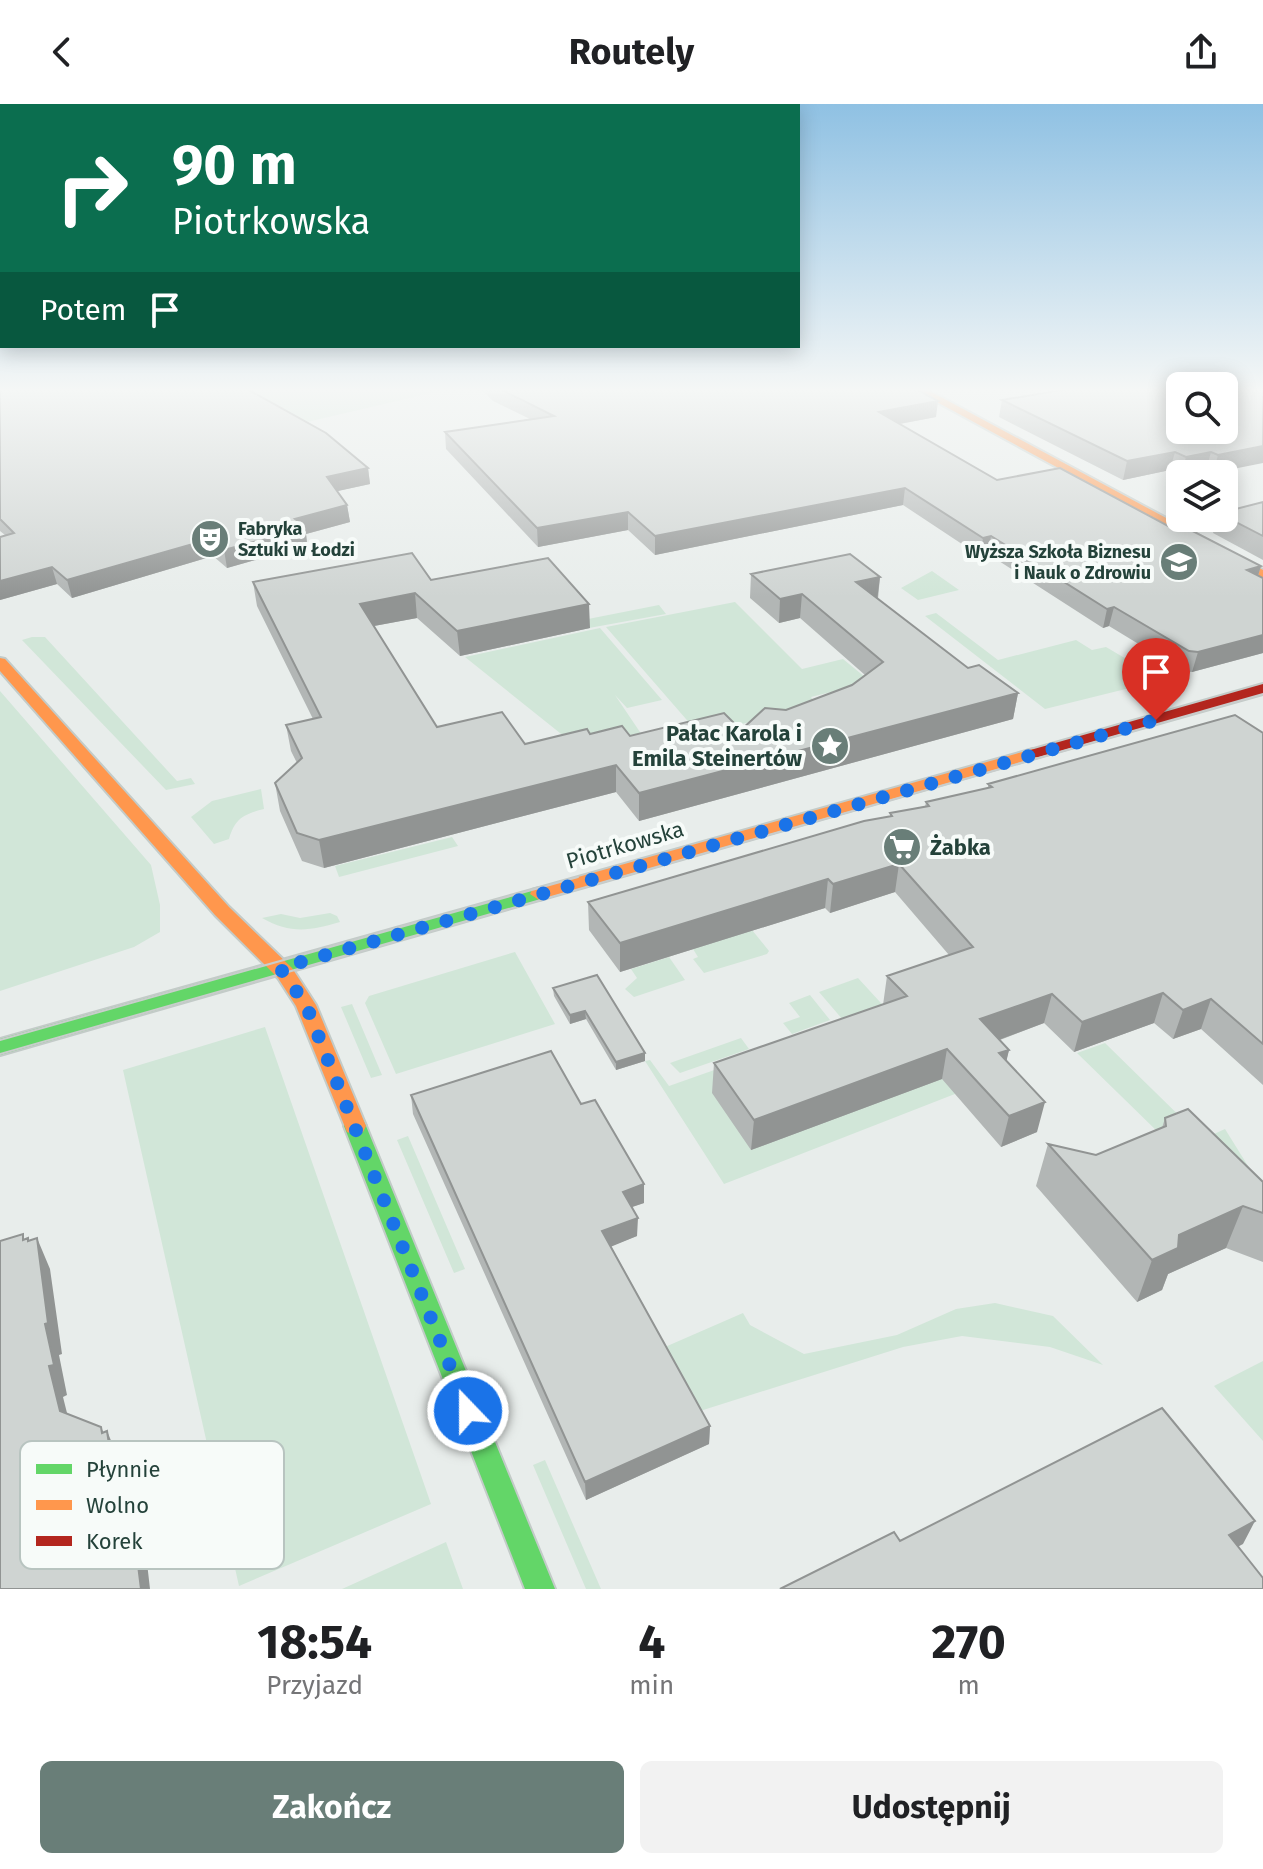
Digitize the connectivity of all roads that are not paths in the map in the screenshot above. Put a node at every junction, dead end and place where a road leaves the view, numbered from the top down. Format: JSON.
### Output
{"nodes":[{"id":1,"x":1047,"y":458,"type":"edge"},
{"id":2,"x":1263,"y":575,"type":"edge"},
{"id":3,"x":0,"y":662,"type":"edge"},
{"id":4,"x":1263,"y":689,"type":"edge"},
{"id":5,"x":280,"y":968,"type":"junction"},
{"id":6,"x":0,"y":1047,"type":"edge"},
{"id":7,"x":540,"y":1589,"type":"edge"}],
"edges":[{"from":1,"to":2,"type":"street"},
{"from":3,"to":5,"type":"street"},
{"from":4,"to":5,"type":"street","name":"Piotrkowska"},
{"from":5,"to":6,"type":"street","name":"Piotrkowska"},
{"from":5,"to":7,"type":"street"}]}
